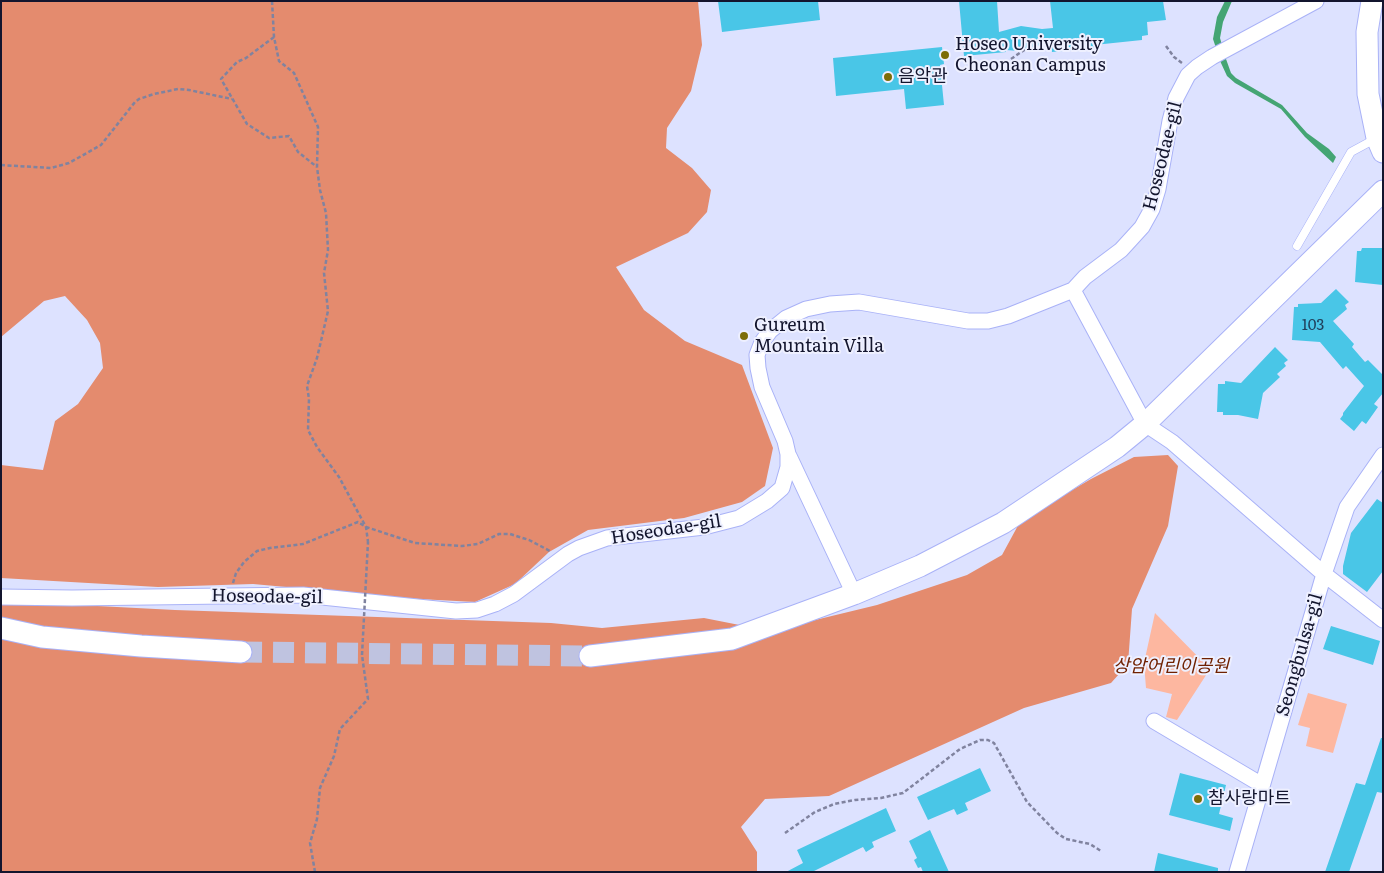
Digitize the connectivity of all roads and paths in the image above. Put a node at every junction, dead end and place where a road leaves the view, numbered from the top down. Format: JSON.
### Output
{"nodes":[{"id":1,"x":272,"y":1,"type":"edge"},
{"id":2,"x":1316,"y":1,"type":"edge"},
{"id":3,"x":1372,"y":1,"type":"edge"},
{"id":4,"x":274,"y":37,"type":"junction"},
{"id":5,"x":1166,"y":46,"type":"dead end"},
{"id":6,"x":1027,"y":48,"type":"dead end"},
{"id":7,"x":1011,"y":58,"type":"dead end"},
{"id":8,"x":1188,"y":75,"type":"junction"},
{"id":9,"x":232,"y":99,"type":"junction"},
{"id":10,"x":1380,"y":145,"type":"edge"},
{"id":11,"x":1,"y":165,"type":"edge"},
{"id":12,"x":317,"y":167,"type":"junction"},
{"id":13,"x":1383,"y":191,"type":"edge"},
{"id":14,"x":1297,"y":246,"type":"dead end"},
{"id":15,"x":1073,"y":290,"type":"junction"},
{"id":16,"x":1145,"y":424,"type":"junction"},
{"id":17,"x":788,"y":454,"type":"junction"},
{"id":18,"x":1383,"y":455,"type":"edge"},
{"id":19,"x":366,"y":527,"type":"junction"},
{"id":20,"x":562,"y":558,"type":"junction"},
{"id":21,"x":1324,"y":574,"type":"junction"},
{"id":22,"x":854,"y":594,"type":"junction"},
{"id":23,"x":226,"y":596,"type":"junction"},
{"id":24,"x":1,"y":597,"type":"edge"},
{"id":25,"x":1383,"y":620,"type":"edge"},
{"id":26,"x":1,"y":628,"type":"edge"},
{"id":27,"x":241,"y":652,"type":"tunnel mouth"},
{"id":28,"x":590,"y":656,"type":"tunnel mouth"},
{"id":29,"x":1154,"y":721,"type":"dead end"},
{"id":30,"x":1262,"y":785,"type":"junction"},
{"id":31,"x":785,"y":833,"type":"dead end"},
{"id":32,"x":1101,"y":851,"type":"dead end"},
{"id":33,"x":1238,"y":869,"type":"edge"},
{"id":34,"x":315,"y":872,"type":"edge"}],
"edges":[{"from":1,"to":4,"type":"path"},
{"from":2,"to":8,"type":"street","name":"Hoseodae-gil"},
{"from":3,"to":10,"type":"street"},
{"from":4,"to":9,"type":"path"},
{"from":4,"to":12,"type":"path"},
{"from":5,"to":8,"type":"path"},
{"from":6,"to":7,"type":"path"},
{"from":8,"to":15,"type":"street","name":"Hoseodae-gil"},
{"from":9,"to":11,"type":"path"},
{"from":9,"to":12,"type":"path"},
{"from":10,"to":14,"type":"lane"},
{"from":12,"to":19,"type":"path"},
{"from":13,"to":16,"type":"street"},
{"from":15,"to":16,"type":"street"},
{"from":15,"to":17,"type":"street","name":"Hoseodae-gil"},
{"from":16,"to":21,"type":"street"},
{"from":16,"to":22,"type":"street"},
{"from":17,"to":20,"type":"street","name":"Hoseodae-gil"},
{"from":17,"to":22,"type":"street"},
{"from":18,"to":21,"type":"street","name":"Seongbulsa-gil"},
{"from":19,"to":20,"type":"path"},
{"from":19,"to":23,"type":"path"},
{"from":19,"to":34,"type":"path","bridge":true},
{"from":20,"to":23,"type":"street","name":"Hoseodae-gil"},
{"from":21,"to":25,"type":"street"},
{"from":21,"to":30,"type":"street","name":"Seongbulsa-gil"},
{"from":22,"to":28,"type":"street"},
{"from":23,"to":24,"type":"street","name":"Hoseodae-gil"},
{"from":26,"to":27,"type":"street"},
{"from":29,"to":30,"type":"street"},
{"from":30,"to":33,"type":"street","name":"Seongbulsa-gil"},
{"from":31,"to":32,"type":"path"}]}
